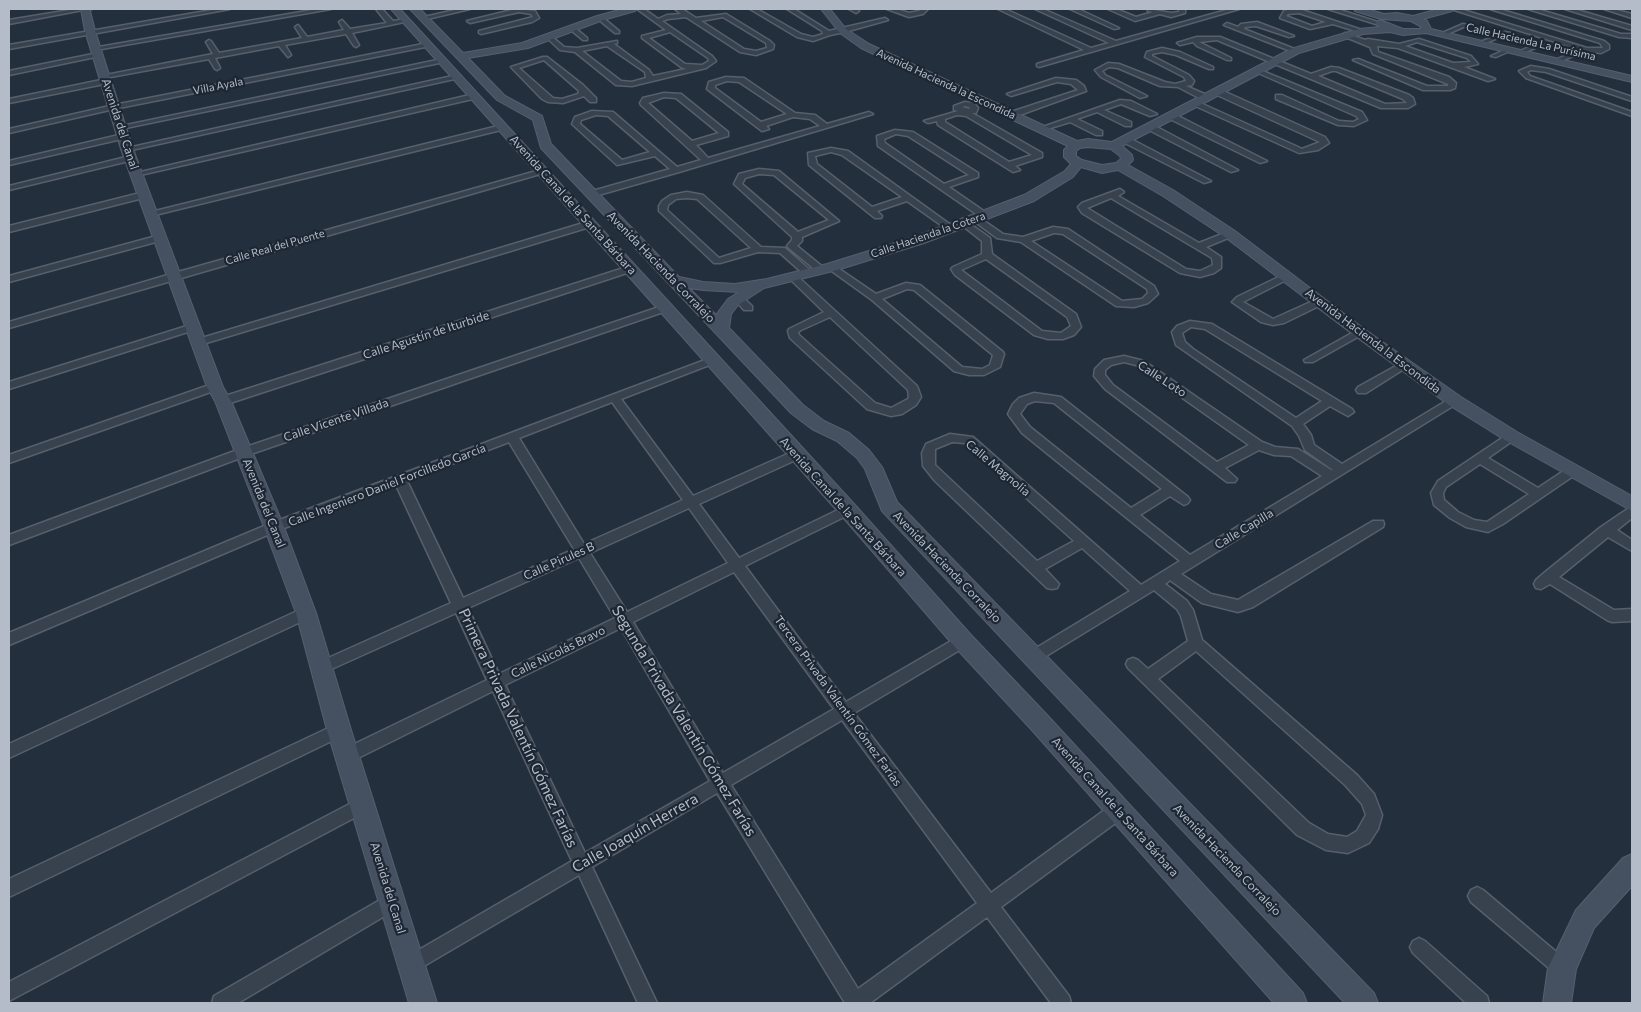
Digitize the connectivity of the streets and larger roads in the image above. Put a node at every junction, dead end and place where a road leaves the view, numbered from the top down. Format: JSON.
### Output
{"nodes":[{"id":1,"x":86,"y":9,"type":"edge"},
{"id":2,"x":227,"y":9,"type":"edge"},
{"id":3,"x":328,"y":9,"type":"edge"},
{"id":4,"x":467,"y":9,"type":"edge"},
{"id":5,"x":626,"y":9,"type":"edge"},
{"id":6,"x":640,"y":9,"type":"edge"},
{"id":7,"x":678,"y":9,"type":"edge"},
{"id":8,"x":753,"y":9,"type":"edge"},
{"id":9,"x":790,"y":9,"type":"edge"},
{"id":10,"x":825,"y":9,"type":"edge"},
{"id":11,"x":890,"y":9,"type":"edge"},
{"id":12,"x":1000,"y":9,"type":"edge"},
{"id":13,"x":1038,"y":9,"type":"edge"},
{"id":14,"x":1073,"y":9,"type":"edge"},
{"id":15,"x":1111,"y":9,"type":"edge"},
{"id":16,"x":1148,"y":9,"type":"edge"},
{"id":17,"x":1236,"y":9,"type":"edge"},
{"id":18,"x":1331,"y":9,"type":"edge"},
{"id":19,"x":1360,"y":9,"type":"edge"},
{"id":20,"x":1449,"y":9,"type":"edge"},
{"id":21,"x":1454,"y":9,"type":"edge"},
{"id":22,"x":1493,"y":9,"type":"edge"},
{"id":23,"x":1535,"y":9,"type":"edge"},
{"id":24,"x":1568,"y":9,"type":"edge"},
{"id":25,"x":1607,"y":9,"type":"edge"},
{"id":26,"x":459,"y":10,"type":"junction"},
{"id":27,"x":521,"y":10,"type":"edge"},
{"id":28,"x":1296,"y":10,"type":"edge"},
{"id":29,"x":923,"y":11,"type":"edge"},
{"id":30,"x":1158,"y":13,"type":"junction"},
{"id":31,"x":1180,"y":13,"type":"edge"},
{"id":32,"x":398,"y":15,"type":"edge"},
{"id":33,"x":688,"y":15,"type":"junction"},
{"id":34,"x":1632,"y":16,"type":"edge"},
{"id":35,"x":600,"y":18,"type":"junction"},
{"id":36,"x":1524,"y":18,"type":"junction"},
{"id":37,"x":1413,"y":19,"type":"junction"},
{"id":38,"x":695,"y":20,"type":"junction"},
{"id":39,"x":885,"y":20,"type":"dead end"},
{"id":40,"x":470,"y":21,"type":"junction"},
{"id":41,"x":658,"y":21,"type":"junction"},
{"id":42,"x":1196,"y":21,"type":"junction"},
{"id":43,"x":9,"y":22,"type":"edge"},
{"id":44,"x":342,"y":22,"type":"dead end"},
{"id":45,"x":1332,"y":22,"type":"junction"},
{"id":46,"x":1385,"y":23,"type":"junction"},
{"id":47,"x":1227,"y":25,"type":"dead end"},
{"id":48,"x":1507,"y":25,"type":"junction"},
{"id":49,"x":1466,"y":26,"type":"dead end"},
{"id":50,"x":298,"y":27,"type":"dead end"},
{"id":51,"x":1632,"y":28,"type":"edge"},
{"id":52,"x":572,"y":29,"type":"junction"},
{"id":53,"x":672,"y":30,"type":"junction"},
{"id":54,"x":1240,"y":30,"type":"junction"},
{"id":55,"x":1424,"y":30,"type":"junction"},
{"id":56,"x":843,"y":31,"type":"junction"},
{"id":57,"x":1362,"y":31,"type":"junction"},
{"id":58,"x":348,"y":32,"type":"junction"},
{"id":59,"x":481,"y":32,"type":"junction"},
{"id":60,"x":616,"y":32,"type":"dead end"},
{"id":61,"x":1090,"y":32,"type":"junction"},
{"id":62,"x":1507,"y":33,"type":"dead end"},
{"id":63,"x":1443,"y":34,"type":"junction"},
{"id":64,"x":825,"y":35,"type":"junction"},
{"id":65,"x":1347,"y":35,"type":"junction"},
{"id":66,"x":1201,"y":37,"type":"junction"},
{"id":67,"x":1632,"y":38,"type":"edge"},
{"id":68,"x":545,"y":39,"type":"junction"},
{"id":69,"x":584,"y":39,"type":"dead end"},
{"id":70,"x":306,"y":40,"type":"junction"},
{"id":71,"x":490,"y":40,"type":"dead end"},
{"id":72,"x":209,"y":42,"type":"dead end"},
{"id":73,"x":1272,"y":42,"type":"junction"},
{"id":74,"x":1115,"y":43,"type":"junction"},
{"id":75,"x":1180,"y":43,"type":"dead end"},
{"id":76,"x":1481,"y":43,"type":"junction"},
{"id":77,"x":281,"y":44,"type":"junction"},
{"id":78,"x":1540,"y":44,"type":"dead end"},
{"id":79,"x":95,"y":45,"type":"junction"},
{"id":80,"x":356,"y":45,"type":"dead end"},
{"id":81,"x":428,"y":45,"type":"junction"},
{"id":82,"x":524,"y":46,"type":"junction"},
{"id":83,"x":1399,"y":46,"type":"junction"},
{"id":84,"x":9,"y":47,"type":"edge"},
{"id":85,"x":576,"y":50,"type":"junction"},
{"id":86,"x":1249,"y":50,"type":"junction"},
{"id":87,"x":1509,"y":50,"type":"junction"},
{"id":88,"x":742,"y":51,"type":"junction"},
{"id":89,"x":1090,"y":51,"type":"junction"},
{"id":90,"x":1295,"y":51,"type":"junction"},
{"id":91,"x":1521,"y":52,"type":"junction"},
{"id":92,"x":1139,"y":53,"type":"dead end"},
{"id":93,"x":1375,"y":53,"type":"junction"},
{"id":94,"x":549,"y":54,"type":"junction"},
{"id":95,"x":1571,"y":54,"type":"dead end"},
{"id":96,"x":288,"y":55,"type":"dead end"},
{"id":97,"x":214,"y":56,"type":"junction"},
{"id":98,"x":1494,"y":56,"type":"dead end"},
{"id":99,"x":1148,"y":57,"type":"junction"},
{"id":100,"x":450,"y":58,"type":"junction"},
{"id":101,"x":753,"y":59,"type":"dead end"},
{"id":102,"x":1108,"y":60,"type":"dead end"},
{"id":103,"x":1276,"y":61,"type":"junction"},
{"id":104,"x":1556,"y":61,"type":"junction"},
{"id":105,"x":496,"y":63,"type":"dead end"},
{"id":106,"x":1039,"y":65,"type":"dead end"},
{"id":107,"x":1452,"y":65,"type":"junction"},
{"id":108,"x":1119,"y":66,"type":"junction"},
{"id":109,"x":701,"y":67,"type":"junction"},
{"id":110,"x":217,"y":68,"type":"dead end"},
{"id":111,"x":1203,"y":71,"type":"dead end"},
{"id":112,"x":1258,"y":71,"type":"junction"},
{"id":113,"x":9,"y":73,"type":"edge"},
{"id":114,"x":1195,"y":73,"type":"dead end"},
{"id":115,"x":1312,"y":76,"type":"junction"},
{"id":116,"x":106,"y":78,"type":"junction"},
{"id":117,"x":472,"y":79,"type":"junction"},
{"id":118,"x":649,"y":79,"type":"junction"},
{"id":119,"x":1632,"y":79,"type":"edge"},
{"id":120,"x":1491,"y":80,"type":"dead end"},
{"id":121,"x":1186,"y":82,"type":"junction"},
{"id":122,"x":1163,"y":84,"type":"junction"},
{"id":123,"x":1154,"y":87,"type":"dead end"},
{"id":124,"x":1301,"y":89,"type":"junction"},
{"id":125,"x":583,"y":91,"type":"junction"},
{"id":126,"x":1019,"y":91,"type":"junction"},
{"id":127,"x":1142,"y":93,"type":"dead end"},
{"id":128,"x":1011,"y":94,"type":"dead end"},
{"id":129,"x":1212,"y":95,"type":"junction"},
{"id":130,"x":1027,"y":96,"type":"dead end"},
{"id":131,"x":636,"y":98,"type":"dead end"},
{"id":132,"x":1632,"y":99,"type":"edge"},
{"id":133,"x":594,"y":100,"type":"dead end"},
{"id":134,"x":1035,"y":100,"type":"dead end"},
{"id":135,"x":9,"y":101,"type":"edge"},
{"id":136,"x":983,"y":102,"type":"junction"},
{"id":137,"x":644,"y":103,"type":"junction"},
{"id":138,"x":1195,"y":104,"type":"junction"},
{"id":139,"x":1043,"y":105,"type":"junction"},
{"id":140,"x":1384,"y":106,"type":"junction"},
{"id":141,"x":114,"y":107,"type":"junction"},
{"id":142,"x":603,"y":108,"type":"dead end"},
{"id":143,"x":1098,"y":110,"type":"junction"},
{"id":144,"x":958,"y":112,"type":"junction"},
{"id":145,"x":1401,"y":113,"type":"dead end"},
{"id":146,"x":1631,"y":113,"type":"edge"},
{"id":147,"x":610,"y":114,"type":"junction"},
{"id":148,"x":870,"y":114,"type":"dead end"},
{"id":149,"x":1152,"y":114,"type":"dead end"},
{"id":150,"x":1359,"y":114,"type":"junction"},
{"id":151,"x":1011,"y":115,"type":"junction"},
{"id":152,"x":793,"y":116,"type":"junction"},
{"id":153,"x":1171,"y":116,"type":"junction"},
{"id":154,"x":943,"y":117,"type":"junction"},
{"id":155,"x":1070,"y":119,"type":"junction"},
{"id":156,"x":1373,"y":119,"type":"dead end"},
{"id":157,"x":928,"y":121,"type":"dead end"},
{"id":158,"x":1128,"y":124,"type":"dead end"},
{"id":159,"x":826,"y":126,"type":"junction"},
{"id":160,"x":909,"y":126,"type":"dead end"},
{"id":161,"x":502,"y":127,"type":"junction"},
{"id":162,"x":1150,"y":128,"type":"junction"},
{"id":163,"x":1041,"y":129,"type":"junction"},
{"id":164,"x":9,"y":131,"type":"edge"},
{"id":165,"x":891,"y":133,"type":"junction"},
{"id":166,"x":1099,"y":133,"type":"dead end"},
{"id":167,"x":1126,"y":140,"type":"junction"},
{"id":168,"x":691,"y":144,"type":"junction"},
{"id":169,"x":1076,"y":145,"type":"junction"},
{"id":170,"x":1114,"y":146,"type":"junction"},
{"id":171,"x":127,"y":149,"type":"junction"},
{"id":172,"x":656,"y":153,"type":"junction"},
{"id":173,"x":1264,"y":160,"type":"dead end"},
{"id":174,"x":707,"y":161,"type":"junction"},
{"id":175,"x":9,"y":163,"type":"edge"},
{"id":176,"x":1078,"y":163,"type":"junction"},
{"id":177,"x":1120,"y":166,"type":"junction"},
{"id":178,"x":676,"y":170,"type":"junction"},
{"id":179,"x":1234,"y":170,"type":"dead end"},
{"id":180,"x":543,"y":172,"type":"junction"},
{"id":181,"x":728,"y":176,"type":"dead end"},
{"id":182,"x":1207,"y":181,"type":"dead end"},
{"id":183,"x":738,"y":184,"type":"junction"},
{"id":184,"x":688,"y":187,"type":"dead end"},
{"id":185,"x":943,"y":187,"type":"junction"},
{"id":186,"x":9,"y":188,"type":"edge"},
{"id":187,"x":144,"y":194,"type":"junction"},
{"id":188,"x":592,"y":194,"type":"junction"},
{"id":189,"x":700,"y":197,"type":"junction"},
{"id":190,"x":908,"y":198,"type":"junction"},
{"id":191,"x":151,"y":213,"type":"junction"},
{"id":192,"x":976,"y":220,"type":"junction"},
{"id":193,"x":590,"y":224,"type":"junction"},
{"id":194,"x":951,"y":228,"type":"junction"},
{"id":195,"x":9,"y":229,"type":"edge"},
{"id":196,"x":1230,"y":234,"type":"junction"},
{"id":197,"x":797,"y":236,"type":"junction"},
{"id":198,"x":160,"y":238,"type":"junction"},
{"id":199,"x":1024,"y":240,"type":"junction"},
{"id":200,"x":792,"y":246,"type":"junction"},
{"id":201,"x":1199,"y":246,"type":"junction"},
{"id":202,"x":758,"y":249,"type":"junction"},
{"id":203,"x":782,"y":250,"type":"junction"},
{"id":204,"x":987,"y":255,"type":"junction"},
{"id":205,"x":630,"y":269,"type":"junction"},
{"id":206,"x":820,"y":270,"type":"junction"},
{"id":207,"x":174,"y":276,"type":"junction"},
{"id":208,"x":1287,"y":276,"type":"junction"},
{"id":209,"x":793,"y":277,"type":"junction"},
{"id":210,"x":9,"y":279,"type":"edge"},
{"id":211,"x":674,"y":280,"type":"junction"},
{"id":212,"x":767,"y":283,"type":"junction"},
{"id":213,"x":875,"y":298,"type":"junction"},
{"id":214,"x":1319,"y":302,"type":"junction"},
{"id":215,"x":665,"y":308,"type":"junction"},
{"id":216,"x":831,"y":313,"type":"junction"},
{"id":217,"x":9,"y":325,"type":"edge"},
{"id":218,"x":720,"y":328,"type":"junction"},
{"id":219,"x":1359,"y":332,"type":"junction"},
{"id":220,"x":196,"y":334,"type":"junction"},
{"id":221,"x":713,"y":360,"type":"junction"},
{"id":222,"x":1309,"y":360,"type":"dead end"},
{"id":223,"x":1403,"y":365,"type":"junction"},
{"id":224,"x":9,"y":386,"type":"edge"},
{"id":225,"x":1362,"y":390,"type":"dead end"},
{"id":226,"x":219,"y":394,"type":"junction"},
{"id":227,"x":615,"y":398,"type":"junction"},
{"id":228,"x":1330,"y":401,"type":"junction"},
{"id":229,"x":1454,"y":401,"type":"junction"},
{"id":230,"x":1348,"y":412,"type":"dead end"},
{"id":231,"x":1296,"y":423,"type":"junction"},
{"id":232,"x":1511,"y":436,"type":"junction"},
{"id":233,"x":513,"y":438,"type":"junction"},
{"id":234,"x":1258,"y":445,"type":"junction"},
{"id":235,"x":244,"y":452,"type":"junction"},
{"id":236,"x":796,"y":454,"type":"junction"},
{"id":237,"x":1479,"y":458,"type":"junction"},
{"id":238,"x":9,"y":459,"type":"edge"},
{"id":239,"x":1216,"y":468,"type":"junction"},
{"id":240,"x":1572,"y":471,"type":"junction"},
{"id":241,"x":1336,"y":473,"type":"junction"},
{"id":242,"x":1231,"y":479,"type":"dead end"},
{"id":243,"x":400,"y":480,"type":"junction"},
{"id":244,"x":1170,"y":490,"type":"junction"},
{"id":245,"x":1539,"y":494,"type":"junction"},
{"id":246,"x":1184,"y":500,"type":"dead end"},
{"id":247,"x":690,"y":502,"type":"junction"},
{"id":248,"x":1632,"y":504,"type":"edge"},
{"id":249,"x":848,"y":510,"type":"junction"},
{"id":250,"x":1632,"y":510,"type":"edge"},
{"id":251,"x":1130,"y":515,"type":"junction"},
{"id":252,"x":1378,"y":524,"type":"dead end"},
{"id":253,"x":274,"y":527,"type":"junction"},
{"id":254,"x":1606,"y":530,"type":"junction"},
{"id":255,"x":9,"y":540,"type":"edge"},
{"id":256,"x":1083,"y":542,"type":"junction"},
{"id":257,"x":1632,"y":546,"type":"edge"},
{"id":258,"x":583,"y":550,"type":"junction"},
{"id":259,"x":1190,"y":562,"type":"junction"},
{"id":260,"x":738,"y":564,"type":"junction"},
{"id":261,"x":1036,"y":568,"type":"junction"},
{"id":262,"x":1171,"y":574,"type":"junction"},
{"id":263,"x":1155,"y":583,"type":"junction"},
{"id":264,"x":1052,"y":584,"type":"dead end"},
{"id":265,"x":1140,"y":592,"type":"junction"},
{"id":266,"x":459,"y":606,"type":"junction"},
{"id":267,"x":306,"y":613,"type":"junction"},
{"id":268,"x":1632,"y":615,"type":"edge"},
{"id":269,"x":624,"y":620,"type":"junction"},
{"id":270,"x":9,"y":640,"type":"edge"},
{"id":271,"x":963,"y":641,"type":"junction"},
{"id":272,"x":1196,"y":643,"type":"junction"},
{"id":273,"x":1033,"y":657,"type":"junction"},
{"id":274,"x":1133,"y":664,"type":"dead end"},
{"id":275,"x":322,"y":667,"type":"junction"},
{"id":276,"x":1148,"y":678,"type":"junction"},
{"id":277,"x":496,"y":682,"type":"junction"},
{"id":278,"x":843,"y":710,"type":"junction"},
{"id":279,"x":339,"y":730,"type":"junction"},
{"id":280,"x":9,"y":751,"type":"edge"},
{"id":281,"x":348,"y":754,"type":"junction"},
{"id":282,"x":720,"y":783,"type":"junction"},
{"id":283,"x":363,"y":805,"type":"junction"},
{"id":284,"x":1119,"y":810,"type":"junction"},
{"id":285,"x":582,"y":864,"type":"junction"},
{"id":286,"x":1632,"y":867,"type":"edge"},
{"id":287,"x":9,"y":888,"type":"edge"},
{"id":288,"x":1477,"y":896,"type":"dead end"},
{"id":289,"x":392,"y":902,"type":"junction"},
{"id":290,"x":988,"y":904,"type":"junction"},
{"id":291,"x":1419,"y":947,"type":"dead end"},
{"id":292,"x":411,"y":964,"type":"junction"},
{"id":293,"x":1562,"y":968,"type":"junction"},
{"id":294,"x":9,"y":992,"type":"edge"},
{"id":295,"x":220,"y":1003,"type":"edge"},
{"id":296,"x":423,"y":1003,"type":"edge"},
{"id":297,"x":648,"y":1003,"type":"edge"},
{"id":298,"x":856,"y":1003,"type":"edge"},
{"id":299,"x":1062,"y":1003,"type":"edge"},
{"id":300,"x":1293,"y":1003,"type":"edge"},
{"id":301,"x":1364,"y":1003,"type":"edge"},
{"id":302,"x":1480,"y":1003,"type":"edge"},
{"id":303,"x":1557,"y":1003,"type":"edge"}],
"edges":[{"from":1,"to":43,"type":"street"},
{"from":1,"to":79,"type":"street","name":"Avenida del Canal"},
{"from":2,"to":79,"type":"street"},
{"from":3,"to":79,"type":"street"},
{"from":4,"to":26,"type":"street"},
{"from":5,"to":35,"type":"street"},
{"from":6,"to":41,"type":"street"},
{"from":7,"to":33,"type":"street"},
{"from":8,"to":64,"type":"street"},
{"from":9,"to":64,"type":"street"},
{"from":10,"to":56,"type":"street","name":"Avenida Hacienda la Escondida"},
{"from":11,"to":29,"type":"street"},
{"from":12,"to":89,"type":"street"},
{"from":13,"to":61,"type":"street"},
{"from":14,"to":61,"type":"street"},
{"from":15,"to":30,"type":"street"},
{"from":16,"to":30,"type":"street"},
{"from":17,"to":42,"type":"street"},
{"from":18,"to":46,"type":"street"},
{"from":19,"to":46,"type":"street"},
{"from":20,"to":37,"type":"street"},
{"from":21,"to":48,"type":"street"},
{"from":22,"to":36,"type":"street"},
{"from":23,"to":67,"type":"street"},
{"from":24,"to":51,"type":"street"},
{"from":25,"to":34,"type":"street"},
{"from":26,"to":32,"type":"street"},
{"from":26,"to":40,"type":"street"},
{"from":27,"to":40,"type":"street"},
{"from":27,"to":59,"type":"street"},
{"from":28,"to":45,"type":"street"},
{"from":28,"to":45,"type":"street"},
{"from":30,"to":31,"type":"street"},
{"from":31,"to":42,"type":"street"},
{"from":32,"to":58,"type":"street"},
{"from":32,"to":81,"type":"street"},
{"from":32,"to":100,"type":"street","name":"Avenida Hacienda Corralejo"},
{"from":33,"to":38,"type":"street"},
{"from":33,"to":41,"type":"street"},
{"from":35,"to":52,"type":"street"},
{"from":35,"to":60,"type":"street"},
{"from":36,"to":48,"type":"street"},
{"from":36,"to":48,"type":"street"},
{"from":37,"to":46,"type":"street"},
{"from":37,"to":55,"type":"street"},
{"from":38,"to":88,"type":"street"},
{"from":38,"to":88,"type":"street"},
{"from":39,"to":56,"type":"street"},
{"from":40,"to":59,"type":"street"},
{"from":41,"to":53,"type":"street"},
{"from":42,"to":74,"type":"street"},
{"from":44,"to":58,"type":"street"},
{"from":45,"to":57,"type":"street"},
{"from":46,"to":55,"type":"street"},
{"from":46,"to":57,"type":"street"},
{"from":47,"to":54,"type":"street"},
{"from":49,"to":63,"type":"street"},
{"from":50,"to":70,"type":"street"},
{"from":52,"to":68,"type":"street"},
{"from":52,"to":69,"type":"street"},
{"from":53,"to":109,"type":"street"},
{"from":53,"to":109,"type":"street"},
{"from":54,"to":73,"type":"street"},
{"from":54,"to":73,"type":"street"},
{"from":55,"to":63,"type":"street","name":"Calle Hacienda La Purísima"},
{"from":56,"to":64,"type":"street"},
{"from":56,"to":136,"type":"street","name":"Avenida Hacienda la Escondida"},
{"from":57,"to":65,"type":"street"},
{"from":58,"to":70,"type":"street"},
{"from":58,"to":80,"type":"street"},
{"from":59,"to":71,"type":"street"},
{"from":61,"to":74,"type":"street"},
{"from":62,"to":76,"type":"street"},
{"from":63,"to":76,"type":"street","name":"Calle Hacienda La Purísima"},
{"from":65,"to":83,"type":"street"},
{"from":65,"to":90,"type":"street"},
{"from":65,"to":93,"type":"street"},
{"from":66,"to":75,"type":"street"},
{"from":66,"to":86,"type":"street"},
{"from":66,"to":86,"type":"street"},
{"from":68,"to":82,"type":"street"},
{"from":68,"to":85,"type":"street"},
{"from":68,"to":94,"type":"street"},
{"from":70,"to":77,"type":"street"},
{"from":72,"to":97,"type":"street"},
{"from":73,"to":90,"type":"street"},
{"from":74,"to":89,"type":"street"},
{"from":76,"to":87,"type":"street","name":"Calle Hacienda La Purísima"},
{"from":77,"to":96,"type":"street"},
{"from":77,"to":97,"type":"street"},
{"from":78,"to":91,"type":"street"},
{"from":79,"to":84,"type":"street"},
{"from":79,"to":113,"type":"street"},
{"from":79,"to":116,"type":"street","name":"Avenida del Canal"},
{"from":81,"to":100,"type":"street"},
{"from":81,"to":141,"type":"street","name":"Villa Ayala"},
{"from":82,"to":100,"type":"street"},
{"from":82,"to":105,"type":"street"},
{"from":83,"to":107,"type":"street"},
{"from":83,"to":107,"type":"street"},
{"from":85,"to":118,"type":"street"},
{"from":85,"to":118,"type":"street"},
{"from":86,"to":103,"type":"street"},
{"from":87,"to":91,"type":"street","name":"Calle Hacienda La Purísima"},
{"from":87,"to":98,"type":"street"},
{"from":88,"to":101,"type":"street"},
{"from":89,"to":106,"type":"street"},
{"from":90,"to":103,"type":"street"},
{"from":91,"to":104,"type":"street","name":"Calle Hacienda La Purísima"},
{"from":92,"to":99,"type":"street"},
{"from":93,"to":93,"type":"street"},
{"from":94,"to":125,"type":"street"},
{"from":94,"to":125,"type":"street"},
{"from":95,"to":104,"type":"street"},
{"from":97,"to":110,"type":"street"},
{"from":97,"to":116,"type":"street"},
{"from":99,"to":111,"type":"street"},
{"from":99,"to":121,"type":"street"},
{"from":100,"to":117,"type":"street","name":"Avenida Hacienda Corralejo"},
{"from":100,"to":171,"type":"street"},
{"from":102,"to":108,"type":"street"},
{"from":103,"to":112,"type":"street"},
{"from":103,"to":115,"type":"street"},
{"from":104,"to":119,"type":"street","name":"Calle Hacienda La Purísima"},
{"from":107,"to":120,"type":"street"},
{"from":108,"to":122,"type":"street"},
{"from":108,"to":127,"type":"street"},
{"from":109,"to":118,"type":"street"},
{"from":112,"to":124,"type":"street"},
{"from":112,"to":129,"type":"street"},
{"from":114,"to":121,"type":"street"},
{"from":115,"to":140,"type":"street"},
{"from":115,"to":140,"type":"street"},
{"from":116,"to":135,"type":"street"},
{"from":116,"to":141,"type":"street","name":"Avenida del Canal"},
{"from":117,"to":161,"type":"street","name":"Avenida Canal de la Santa Bárbara"},
{"from":117,"to":171,"type":"street"},
{"from":117,"to":171,"type":"street"},
{"from":117,"to":188,"type":"street","name":"Avenida Hacienda Corralejo"},
{"from":121,"to":122,"type":"street"},
{"from":121,"to":129,"type":"street"},
{"from":122,"to":123,"type":"street"},
{"from":124,"to":150,"type":"street"},
{"from":124,"to":150,"type":"street"},
{"from":125,"to":133,"type":"street"},
{"from":126,"to":128,"type":"street"},
{"from":126,"to":130,"type":"street"},
{"from":126,"to":139,"type":"street"},
{"from":129,"to":138,"type":"street"},
{"from":129,"to":138,"type":"street"},
{"from":131,"to":137,"type":"street"},
{"from":132,"to":146,"type":"street"},
{"from":134,"to":139,"type":"street"},
{"from":136,"to":144,"type":"street"},
{"from":136,"to":151,"type":"street","name":"Avenida Hacienda la Escondida"},
{"from":137,"to":168,"type":"street"},
{"from":137,"to":168,"type":"street"},
{"from":138,"to":153,"type":"street"},
{"from":139,"to":151,"type":"street"},
{"from":140,"to":145,"type":"street"},
{"from":141,"to":164,"type":"street","name":"Villa Ayala"},
{"from":141,"to":171,"type":"street","name":"Avenida del Canal"},
{"from":142,"to":147,"type":"street"},
{"from":143,"to":149,"type":"street"},
{"from":143,"to":155,"type":"street"},
{"from":143,"to":158,"type":"street"},
{"from":144,"to":154,"type":"street"},
{"from":144,"to":154,"type":"street"},
{"from":147,"to":172,"type":"street"},
{"from":147,"to":172,"type":"street"},
{"from":148,"to":159,"type":"street"},
{"from":150,"to":156,"type":"street"},
{"from":151,"to":163,"type":"street","name":"Avenida Hacienda la Escondida"},
{"from":152,"to":152,"type":"street"},
{"from":152,"to":159,"type":"street"},
{"from":153,"to":162,"type":"street"},
{"from":153,"to":173,"type":"street"},
{"from":154,"to":157,"type":"street"},
{"from":155,"to":163,"type":"street"},
{"from":155,"to":166,"type":"street"},
{"from":159,"to":174,"type":"street"},
{"from":160,"to":165,"type":"street"},
{"from":161,"to":180,"type":"street","name":"Avenida Canal de la Santa Bárbara"},
{"from":161,"to":191,"type":"street"},
{"from":162,"to":167,"type":"street"},
{"from":162,"to":179,"type":"street"},
{"from":163,"to":169,"type":"street","name":"Avenida Hacienda la Escondida"},
{"from":165,"to":185,"type":"street"},
{"from":165,"to":185,"type":"street"},
{"from":167,"to":170,"type":"street"},
{"from":167,"to":182,"type":"street"},
{"from":168,"to":174,"type":"street"},
{"from":169,"to":170,"type":"street"},
{"from":169,"to":176,"type":"street"},
{"from":170,"to":177,"type":"street"},
{"from":171,"to":175,"type":"street"},
{"from":171,"to":186,"type":"street"},
{"from":171,"to":187,"type":"street","name":"Avenida del Canal"},
{"from":172,"to":178,"type":"street"},
{"from":174,"to":178,"type":"street"},
{"from":176,"to":177,"type":"street"},
{"from":176,"to":192,"type":"street","name":"Calle Hacienda la Cotera"},
{"from":177,"to":196,"type":"street","name":"Avenida Hacienda la Escondida"},
{"from":178,"to":188,"type":"street"},
{"from":180,"to":193,"type":"street","name":"Avenida Canal de la Santa Bárbara"},
{"from":180,"to":207,"type":"street","name":"Calle Real del Puente"},
{"from":181,"to":183,"type":"street"},
{"from":183,"to":197,"type":"street"},
{"from":183,"to":197,"type":"street"},
{"from":184,"to":189,"type":"street"},
{"from":185,"to":192,"type":"street"},
{"from":187,"to":191,"type":"street","name":"Avenida del Canal"},
{"from":187,"to":195,"type":"street"},
{"from":188,"to":211,"type":"street","name":"Avenida Hacienda Corralejo"},
{"from":189,"to":202,"type":"street"},
{"from":189,"to":202,"type":"street"},
{"from":190,"to":190,"type":"street"},
{"from":190,"to":194,"type":"street"},
{"from":191,"to":198,"type":"street","name":"Avenida del Canal"},
{"from":192,"to":194,"type":"street","name":"Calle Hacienda la Cotera"},
{"from":192,"to":199,"type":"street"},
{"from":192,"to":204,"type":"street"},
{"from":193,"to":205,"type":"street","name":"Avenida Canal de la Santa Bárbara"},
{"from":193,"to":220,"type":"street"},
{"from":194,"to":206,"type":"street","name":"Calle Hacienda la Cotera"},
{"from":196,"to":201,"type":"street"},
{"from":196,"to":208,"type":"street","name":"Avenida Hacienda la Escondida"},
{"from":197,"to":200,"type":"street"},
{"from":198,"to":207,"type":"street","name":"Avenida del Canal"},
{"from":198,"to":210,"type":"street"},
{"from":199,"to":199,"type":"street"},
{"from":200,"to":203,"type":"street"},
{"from":200,"to":206,"type":"street"},
{"from":201,"to":201,"type":"street"},
{"from":202,"to":203,"type":"street"},
{"from":203,"to":206,"type":"street"},
{"from":204,"to":204,"type":"street"},
{"from":205,"to":215,"type":"street","name":"Avenida Canal de la Santa Bárbara"},
{"from":205,"to":226,"type":"street","name":"Calle Agustín de Iturbide"},
{"from":206,"to":209,"type":"street","name":"Calle Hacienda la Cotera"},
{"from":206,"to":213,"type":"street"},
{"from":207,"to":217,"type":"street","name":"Calle Real del Puente"},
{"from":207,"to":220,"type":"street","name":"Avenida del Canal"},
{"from":208,"to":214,"type":"street","name":"Avenida Hacienda la Escondida"},
{"from":208,"to":214,"type":"street"},
{"from":209,"to":212,"type":"street","name":"Calle Hacienda la Cotera"},
{"from":209,"to":216,"type":"street"},
{"from":211,"to":212,"type":"street"},
{"from":211,"to":218,"type":"street","name":"Avenida Hacienda Corralejo"},
{"from":212,"to":218,"type":"street","name":"Calle Hacienda la Cotera"},
{"from":213,"to":213,"type":"street"},
{"from":214,"to":219,"type":"street","name":"Avenida Hacienda la Escondida"},
{"from":215,"to":221,"type":"street","name":"Avenida Canal de la Santa Bárbara"},
{"from":215,"to":235,"type":"street","name":"Calle Vicente Villada"},
{"from":216,"to":216,"type":"street"},
{"from":218,"to":273,"type":"street","name":"Avenida Hacienda Corralejo"},
{"from":219,"to":222,"type":"street"},
{"from":219,"to":223,"type":"street","name":"Avenida Hacienda la Escondida"},
{"from":220,"to":224,"type":"street"},
{"from":220,"to":226,"type":"street","name":"Avenida del Canal"},
{"from":221,"to":227,"type":"street","name":"Calle Ingeniero Daniel Forcilledo García"},
{"from":221,"to":236,"type":"street","name":"Avenida Canal de la Santa Bárbara"},
{"from":223,"to":225,"type":"street"},
{"from":223,"to":229,"type":"street","name":"Avenida Hacienda la Escondida"},
{"from":226,"to":235,"type":"street","name":"Avenida del Canal"},
{"from":226,"to":238,"type":"street","name":"Calle Agustín de Iturbide"},
{"from":227,"to":233,"type":"street","name":"Calle Ingeniero Daniel Forcilledo García"},
{"from":227,"to":247,"type":"street","name":"Tercera Privada Valentín Gómez Farías"},
{"from":228,"to":230,"type":"street"},
{"from":228,"to":231,"type":"street"},
{"from":228,"to":231,"type":"street"},
{"from":229,"to":232,"type":"street","name":"Avenida Hacienda la Escondida"},
{"from":229,"to":241,"type":"street","name":"Calle Capilla"},
{"from":231,"to":241,"type":"street"},
{"from":232,"to":237,"type":"street"},
{"from":232,"to":240,"type":"street","name":"Avenida Hacienda la Escondida"},
{"from":233,"to":243,"type":"street","name":"Calle Ingeniero Daniel Forcilledo García"},
{"from":233,"to":258,"type":"street","name":"Segunda Privada Valentín Gómez Farías"},
{"from":234,"to":239,"type":"street"},
{"from":234,"to":239,"type":"street","name":"Calle Loto"},
{"from":234,"to":241,"type":"street","name":"Calle Loto"},
{"from":235,"to":253,"type":"street","name":"Avenida del Canal"},
{"from":235,"to":255,"type":"street","name":"Calle Vicente Villada"},
{"from":236,"to":247,"type":"street","name":"Calle Pirules B"},
{"from":236,"to":249,"type":"street","name":"Avenida Canal de la Santa Bárbara"},
{"from":237,"to":245,"type":"street"},
{"from":237,"to":245,"type":"street"},
{"from":239,"to":242,"type":"street"},
{"from":240,"to":245,"type":"street"},
{"from":240,"to":248,"type":"street","name":"Avenida Hacienda la Escondida"},
{"from":241,"to":259,"type":"street","name":"Calle Capilla"},
{"from":243,"to":253,"type":"street","name":"Calle Ingeniero Daniel Forcilledo García"},
{"from":243,"to":266,"type":"street","name":"Primera Privada Valentín Gómez Farías"},
{"from":244,"to":246,"type":"street"},
{"from":244,"to":251,"type":"street"},
{"from":244,"to":251,"type":"street"},
{"from":247,"to":258,"type":"street","name":"Calle Pirules B"},
{"from":247,"to":260,"type":"street","name":"Tercera Privada Valentín Gómez Farías"},
{"from":249,"to":260,"type":"street","name":"Calle Nicolás Bravo"},
{"from":249,"to":271,"type":"street","name":"Avenida Canal de la Santa Bárbara"},
{"from":250,"to":254,"type":"street"},
{"from":251,"to":259,"type":"street"},
{"from":252,"to":262,"type":"street"},
{"from":253,"to":267,"type":"street","name":"Avenida del Canal"},
{"from":253,"to":270,"type":"street","name":"Calle Ingeniero Daniel Forcilledo García"},
{"from":254,"to":257,"type":"street"},
{"from":254,"to":268,"type":"street"},
{"from":256,"to":261,"type":"street"},
{"from":256,"to":261,"type":"street","name":"Calle Magnolia"},
{"from":256,"to":265,"type":"street","name":"Calle Magnolia"},
{"from":258,"to":266,"type":"street","name":"Calle Pirules B"},
{"from":258,"to":269,"type":"street","name":"Segunda Privada Valentín Gómez Farías"},
{"from":259,"to":262,"type":"street","name":"Calle Capilla"},
{"from":260,"to":269,"type":"street","name":"Calle Nicolás Bravo"},
{"from":260,"to":278,"type":"street","name":"Tercera Privada Valentín Gómez Farías"},
{"from":261,"to":264,"type":"street"},
{"from":262,"to":263,"type":"street","name":"Calle Capilla"},
{"from":263,"to":265,"type":"street","name":"Calle Capilla"},
{"from":263,"to":272,"type":"street"},
{"from":265,"to":273,"type":"street","name":"Calle Capilla"},
{"from":266,"to":275,"type":"street","name":"Calle Pirules B"},
{"from":266,"to":277,"type":"street","name":"Primera Privada Valentín Gómez Farías"},
{"from":267,"to":275,"type":"street","name":"Avenida del Canal"},
{"from":267,"to":280,"type":"street"},
{"from":269,"to":277,"type":"street","name":"Calle Nicolás Bravo"},
{"from":269,"to":282,"type":"street","name":"Segunda Privada Valentín Gómez Farías"},
{"from":271,"to":278,"type":"street","name":"Calle Joaquín Herrera"},
{"from":271,"to":284,"type":"street","name":"Avenida Canal de la Santa Bárbara"},
{"from":272,"to":276,"type":"street"},
{"from":272,"to":276,"type":"street"},
{"from":273,"to":301,"type":"street","name":"Avenida Hacienda Corralejo"},
{"from":274,"to":276,"type":"street"},
{"from":275,"to":279,"type":"street","name":"Avenida del Canal"},
{"from":277,"to":281,"type":"street","name":"Calle Nicolás Bravo"},
{"from":277,"to":285,"type":"street","name":"Primera Privada Valentín Gómez Farías"},
{"from":278,"to":282,"type":"street","name":"Calle Joaquín Herrera"},
{"from":278,"to":290,"type":"street","name":"Tercera Privada Valentín Gómez Farías"},
{"from":279,"to":281,"type":"street","name":"Avenida del Canal"},
{"from":279,"to":287,"type":"street"},
{"from":281,"to":283,"type":"street","name":"Avenida del Canal"},
{"from":282,"to":285,"type":"street","name":"Calle Joaquín Herrera"},
{"from":282,"to":298,"type":"street","name":"Segunda Privada Valentín Gómez Farías"},
{"from":283,"to":289,"type":"street","name":"Avenida del Canal"},
{"from":283,"to":294,"type":"street"},
{"from":284,"to":290,"type":"street"},
{"from":284,"to":300,"type":"street","name":"Avenida Canal de la Santa Bárbara"},
{"from":285,"to":292,"type":"street","name":"Calle Joaquín Herrera"},
{"from":285,"to":297,"type":"street","name":"Primera Privada Valentín Gómez Farías"},
{"from":286,"to":293,"type":"street"},
{"from":288,"to":293,"type":"street"},
{"from":289,"to":292,"type":"street","name":"Avenida del Canal"},
{"from":289,"to":295,"type":"street"},
{"from":290,"to":298,"type":"street"},
{"from":290,"to":299,"type":"street","name":"Tercera Privada Valentín Gómez Farías"},
{"from":291,"to":302,"type":"street"},
{"from":292,"to":296,"type":"street","name":"Avenida del Canal"},
{"from":293,"to":303,"type":"street"}]}
